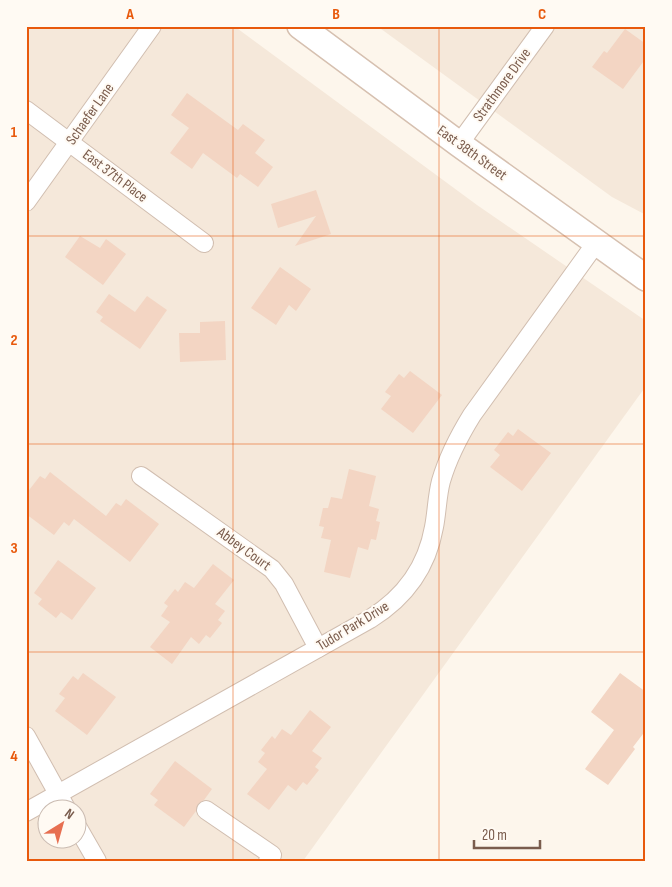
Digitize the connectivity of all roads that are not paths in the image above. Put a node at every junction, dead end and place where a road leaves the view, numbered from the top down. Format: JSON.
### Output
{"nodes":[{"id":1,"x":152,"y":26,"type":"edge"},
{"id":2,"x":300,"y":26,"type":"edge"},
{"id":3,"x":545,"y":26,"type":"edge"},
{"id":4,"x":26,"y":110,"type":"edge"},
{"id":5,"x":70,"y":142,"type":"junction"},
{"id":6,"x":459,"y":144,"type":"junction"},
{"id":7,"x":26,"y":202,"type":"edge"},
{"id":8,"x":204,"y":243,"type":"dead end"},
{"id":9,"x":596,"y":243,"type":"junction"},
{"id":10,"x":646,"y":278,"type":"edge"},
{"id":11,"x":141,"y":476,"type":"dead end"},
{"id":12,"x":318,"y":648,"type":"junction"},
{"id":13,"x":26,"y":736,"type":"edge"},
{"id":14,"x":58,"y":794,"type":"junction"},
{"id":15,"x":61,"y":800,"type":"edge"},
{"id":16,"x":206,"y":810,"type":"dead end"},
{"id":17,"x":26,"y":812,"type":"edge"},
{"id":18,"x":88,"y":845,"type":"edge"},
{"id":19,"x":97,"y":861,"type":"edge"},
{"id":20,"x":268,"y":861,"type":"edge"}],
"edges":[{"from":1,"to":5,"type":"street","name":"Schaefer Lane"},
{"from":2,"to":6,"type":"main road","name":"East 38th Street"},
{"from":3,"to":6,"type":"street","name":"Strathmore Drive"},
{"from":4,"to":5,"type":"street","name":"East 37th Place"},
{"from":5,"to":7,"type":"street","name":"Schaefer Lane"},
{"from":5,"to":8,"type":"street","name":"East 37th Place"},
{"from":6,"to":9,"type":"main road","name":"East 38th Street"},
{"from":9,"to":10,"type":"main road","name":"East 38th Street"},
{"from":9,"to":12,"type":"street","name":"Tudor Park Drive"},
{"from":11,"to":12,"type":"street","name":"Abbey Court"},
{"from":12,"to":14,"type":"street","name":"Tudor Park Drive"},
{"from":13,"to":14,"type":"street"},
{"from":14,"to":15,"type":"street"},
{"from":14,"to":17,"type":"street","name":"Tudor Park Drive"},
{"from":16,"to":20,"type":"street"},
{"from":18,"to":19,"type":"street"}]}
